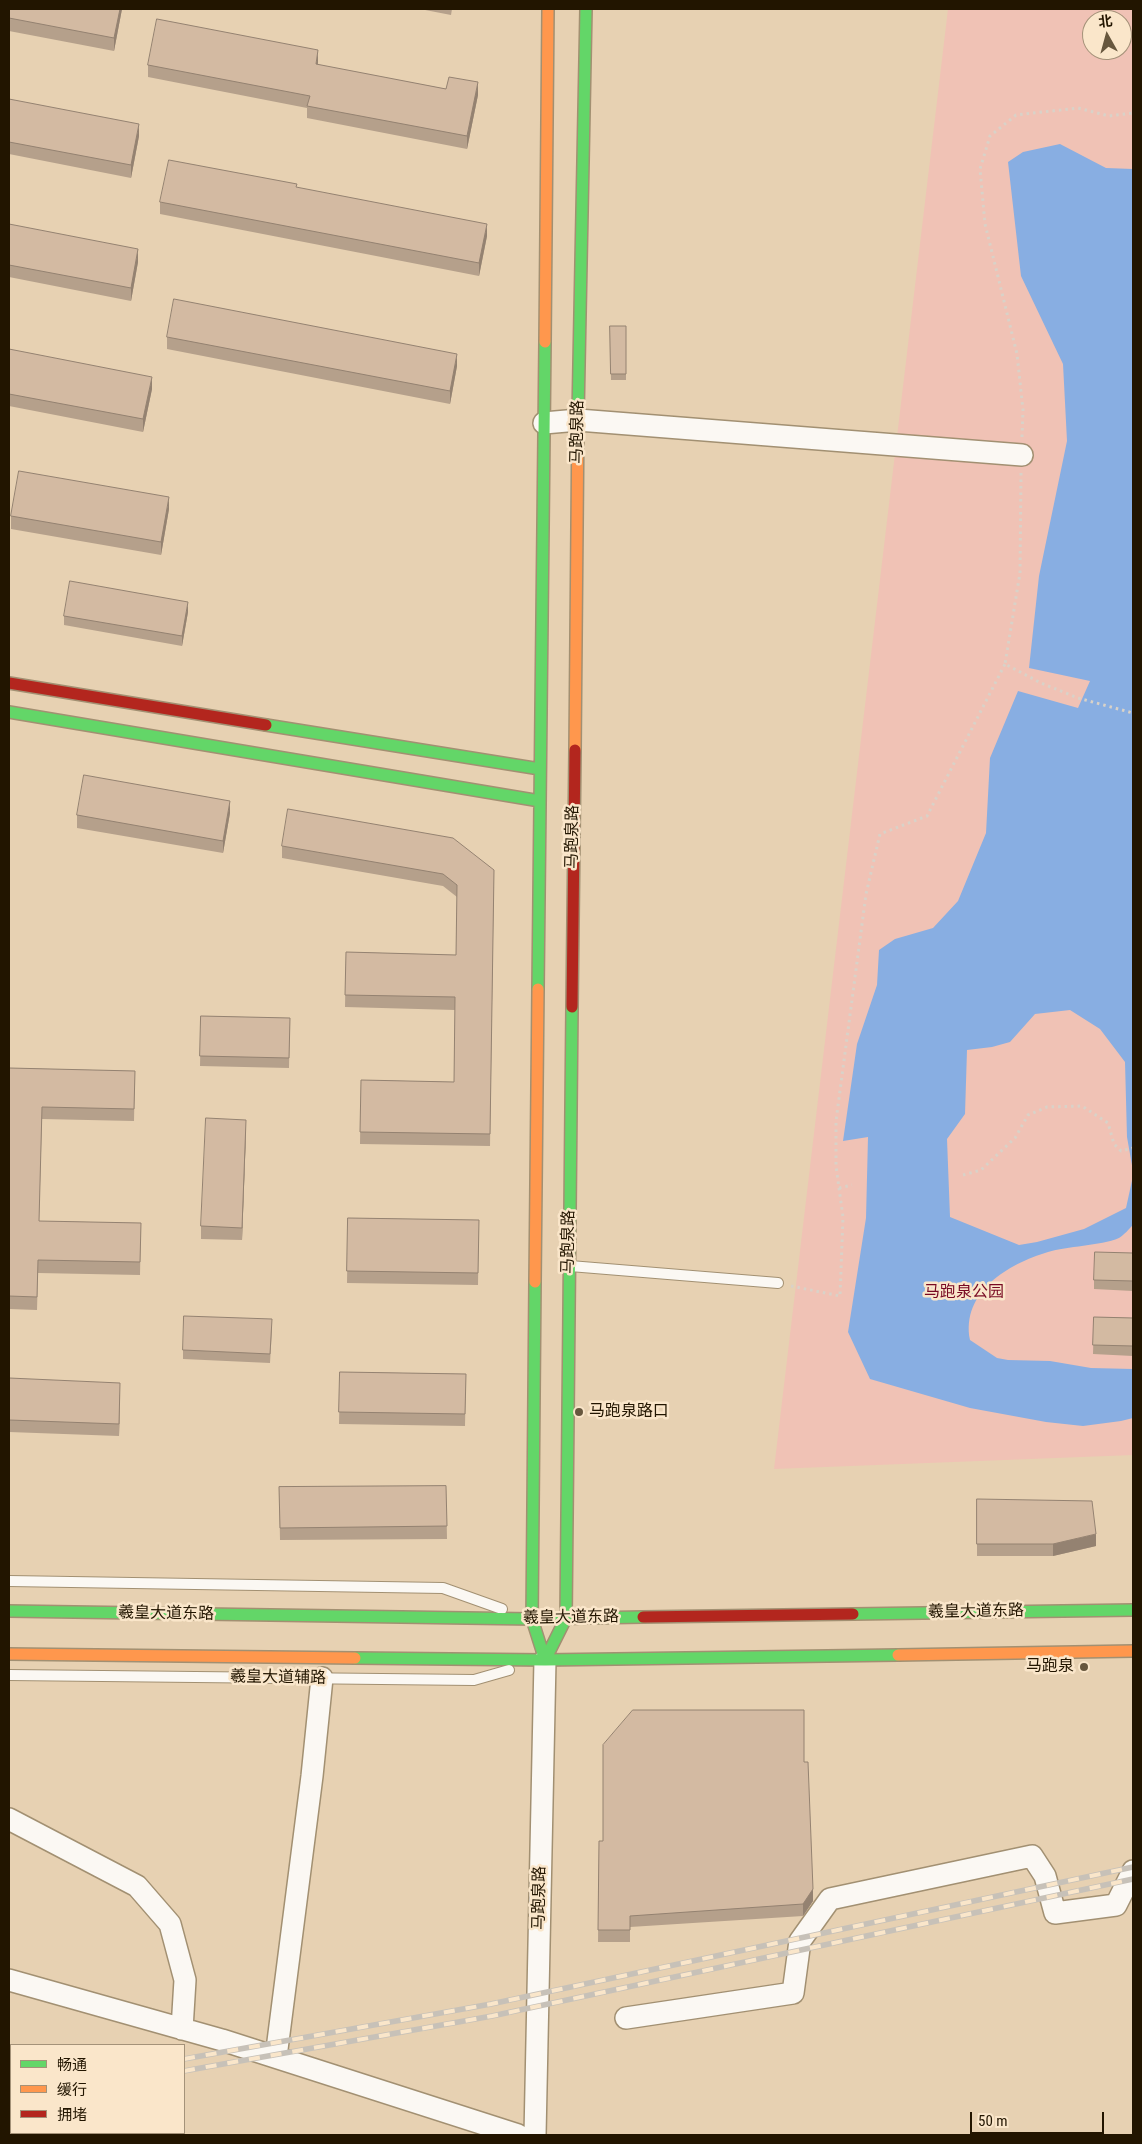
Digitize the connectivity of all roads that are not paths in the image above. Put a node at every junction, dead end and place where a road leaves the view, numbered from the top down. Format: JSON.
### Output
{"nodes":[{"id":1,"x":548,"y":9,"type":"edge"},
{"id":2,"x":586,"y":9,"type":"edge"},
{"id":3,"x":578,"y":420,"type":"junction"},
{"id":4,"x":544,"y":423,"type":"junction"},
{"id":5,"x":1022,"y":455,"type":"road end"},
{"id":6,"x":9,"y":683,"type":"edge"},
{"id":7,"x":9,"y":712,"type":"edge"},
{"id":8,"x":540,"y":769,"type":"junction"},
{"id":9,"x":540,"y":801,"type":"junction"},
{"id":10,"x":569,"y":1266,"type":"junction"},
{"id":11,"x":778,"y":1283,"type":"road end"},
{"id":12,"x":9,"y":1581,"type":"edge"},
{"id":13,"x":1133,"y":1610,"type":"edge"},
{"id":14,"x":9,"y":1611,"type":"edge"},
{"id":15,"x":566,"y":1618,"type":"junction"},
{"id":16,"x":532,"y":1619,"type":"junction"},
{"id":17,"x":1133,"y":1651,"type":"edge"},
{"id":18,"x":9,"y":1654,"type":"edge"},
{"id":19,"x":545,"y":1660,"type":"junction"},
{"id":20,"x":9,"y":1675,"type":"edge"},
{"id":21,"x":322,"y":1678,"type":"junction"},
{"id":22,"x":9,"y":1819,"type":"edge"},
{"id":23,"x":1133,"y":1871,"type":"edge"},
{"id":24,"x":9,"y":1980,"type":"edge"},
{"id":25,"x":626,"y":2018,"type":"dead end"},
{"id":26,"x":182,"y":2029,"type":"junction"},
{"id":27,"x":276,"y":2057,"type":"junction"},
{"id":28,"x":518,"y":2135,"type":"edge"},
{"id":29,"x":534,"y":2135,"type":"edge"}],
"edges":[{"from":1,"to":4,"type":"main road","name":"马跑泉路"},
{"from":2,"to":3,"type":"main road","name":"马跑泉路"},
{"from":3,"to":4,"type":"street"},
{"from":3,"to":5,"type":"street"},
{"from":3,"to":10,"type":"main road","name":"马跑泉路"},
{"from":4,"to":8,"type":"main road","name":"马跑泉路"},
{"from":6,"to":8,"type":"main road"},
{"from":7,"to":9,"type":"main road"},
{"from":8,"to":9,"type":"main road","name":"马跑泉路"},
{"from":9,"to":16,"type":"main road","name":"马跑泉路"},
{"from":10,"to":11,"type":"lane"},
{"from":10,"to":15,"type":"main road","name":"马跑泉路"},
{"from":12,"to":16,"type":"lane"},
{"from":13,"to":15,"type":"main road","name":"羲皇大道东路"},
{"from":14,"to":16,"type":"main road","name":"羲皇大道东路"},
{"from":15,"to":16,"type":"main road","name":"羲皇大道东路"},
{"from":15,"to":19,"type":"main road","name":"马跑泉路"},
{"from":16,"to":19,"type":"main road","name":"马跑泉路"},
{"from":17,"to":19,"type":"main road"},
{"from":18,"to":19,"type":"main road"},
{"from":19,"to":21,"type":"lane","name":"羲皇大道辅路"},
{"from":19,"to":29,"type":"street","name":"马跑泉路"},
{"from":20,"to":21,"type":"lane","name":"羲皇大道辅路"},
{"from":21,"to":27,"type":"street"},
{"from":22,"to":26,"type":"street"},
{"from":23,"to":25,"type":"street"},
{"from":24,"to":26,"type":"street"},
{"from":26,"to":27,"type":"street"},
{"from":27,"to":28,"type":"street"}]}
